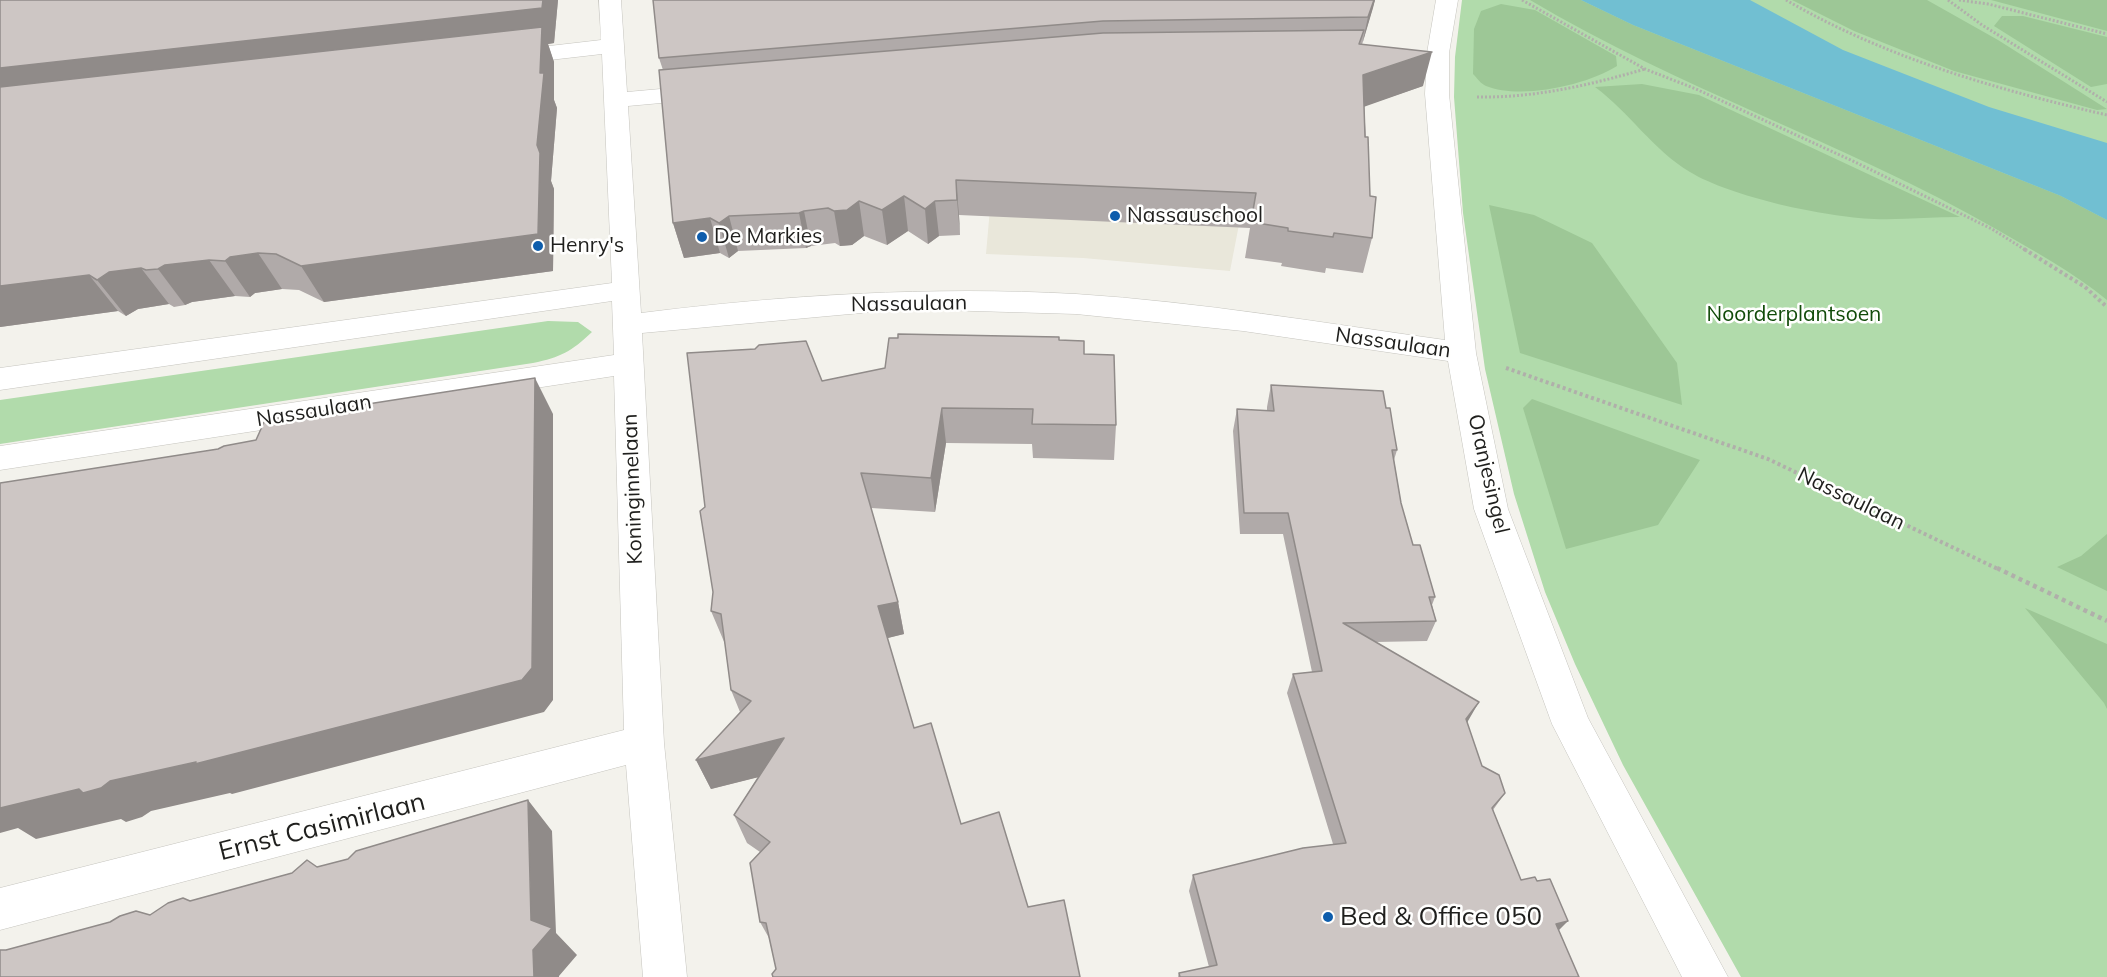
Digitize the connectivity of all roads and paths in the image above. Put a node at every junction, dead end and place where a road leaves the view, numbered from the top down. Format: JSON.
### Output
{"nodes":[{"id":1,"x":610,"y":0,"type":"edge"},
{"id":2,"x":1447,"y":0,"type":"edge"},
{"id":3,"x":1522,"y":0,"type":"edge"},
{"id":4,"x":1786,"y":0,"type":"edge"},
{"id":5,"x":1948,"y":0,"type":"edge"},
{"id":6,"x":1959,"y":0,"type":"edge"},
{"id":7,"x":2107,"y":34,"type":"edge"},
{"id":8,"x":612,"y":46,"type":"junction"},
{"id":9,"x":483,"y":61,"type":"edge"},
{"id":10,"x":1645,"y":69,"type":"junction"},
{"id":11,"x":728,"y":90,"type":"edge"},
{"id":12,"x":1437,"y":94,"type":"junction"},
{"id":13,"x":615,"y":100,"type":"junction"},
{"id":14,"x":2107,"y":102,"type":"edge"},
{"id":15,"x":2107,"y":114,"type":"edge"},
{"id":16,"x":626,"y":290,"type":"junction"},
{"id":17,"x":2107,"y":307,"type":"edge"},
{"id":18,"x":627,"y":325,"type":"junction"},
{"id":19,"x":1461,"y":353,"type":"junction"},
{"id":20,"x":628,"y":363,"type":"junction"},
{"id":21,"x":0,"y":379,"type":"edge"},
{"id":22,"x":0,"y":458,"type":"edge"},
{"id":23,"x":2107,"y":621,"type":"edge"},
{"id":24,"x":644,"y":743,"type":"junction"},
{"id":25,"x":0,"y":909,"type":"edge"},
{"id":26,"x":665,"y":977,"type":"edge"},
{"id":27,"x":1706,"y":977,"type":"edge"}],
"edges":[{"from":1,"to":8,"type":"street","name":"Koninginnelaan"},
{"from":2,"to":12,"type":"street","name":"Oranjesingel"},
{"from":3,"to":10,"type":"path"},
{"from":4,"to":15,"type":"path"},
{"from":5,"to":14,"type":"path"},
{"from":6,"to":7,"type":"path"},
{"from":8,"to":9,"type":"street"},
{"from":8,"to":13,"type":"street","name":"Koninginnelaan"},
{"from":10,"to":12,"type":"path"},
{"from":10,"to":17,"type":"path"},
{"from":11,"to":13,"type":"street"},
{"from":12,"to":19,"type":"street","name":"Oranjesingel"},
{"from":13,"to":16,"type":"street","name":"Koninginnelaan"},
{"from":16,"to":18,"type":"street","name":"Koninginnelaan"},
{"from":16,"to":21,"type":"street"},
{"from":18,"to":19,"type":"street","name":"Nassaulaan"},
{"from":18,"to":20,"type":"street","name":"Koninginnelaan"},
{"from":19,"to":23,"type":"path","name":"Nassaulaan"},
{"from":19,"to":27,"type":"street","name":"Oranjesingel"},
{"from":20,"to":22,"type":"street","name":"Nassaulaan"},
{"from":20,"to":24,"type":"street","name":"Koninginnelaan"},
{"from":24,"to":25,"type":"street","name":"Ernst Casimirlaan"},
{"from":24,"to":26,"type":"street","name":"Koninginnelaan"}]}
